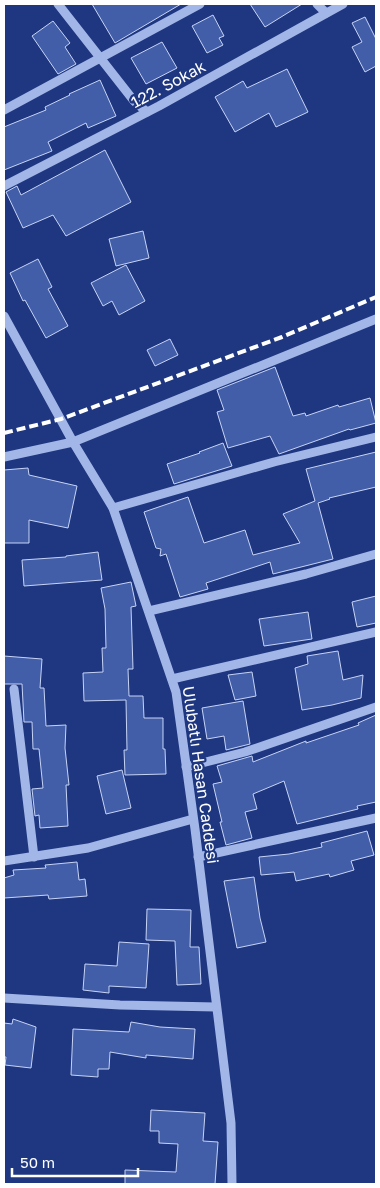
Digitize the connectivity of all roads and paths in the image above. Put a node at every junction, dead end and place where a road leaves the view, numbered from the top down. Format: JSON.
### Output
{"nodes":[{"id":1,"x":58,"y":4,"type":"edge"},
{"id":2,"x":200,"y":4,"type":"edge"},
{"id":3,"x":317,"y":4,"type":"edge"},
{"id":4,"x":343,"y":4,"type":"edge"},
{"id":5,"x":326,"y":14,"type":"junction"},
{"id":6,"x":100,"y":57,"type":"junction"},
{"id":7,"x":4,"y":110,"type":"edge"},
{"id":8,"x":147,"y":112,"type":"junction"},
{"id":9,"x":4,"y":186,"type":"edge"},
{"id":10,"x":4,"y":316,"type":"edge"},
{"id":11,"x":376,"y":319,"type":"edge"},
{"id":12,"x":376,"y":437,"type":"edge"},
{"id":13,"x":73,"y":442,"type":"junction"},
{"id":14,"x":4,"y":457,"type":"edge"},
{"id":15,"x":113,"y":508,"type":"junction"},
{"id":16,"x":376,"y":554,"type":"edge"},
{"id":17,"x":149,"y":611,"type":"junction"},
{"id":18,"x":376,"y":632,"type":"edge"},
{"id":19,"x":172,"y":679,"type":"junction"},
{"id":20,"x":14,"y":689,"type":"dead end"},
{"id":21,"x":376,"y":707,"type":"edge"},
{"id":22,"x":186,"y":767,"type":"junction"},
{"id":23,"x":376,"y":818,"type":"edge"},
{"id":24,"x":193,"y":819,"type":"junction"},
{"id":25,"x":34,"y":857,"type":"junction"},
{"id":26,"x":198,"y":857,"type":"junction"},
{"id":27,"x":4,"y":862,"type":"edge"},
{"id":28,"x":4,"y":998,"type":"edge"},
{"id":29,"x":216,"y":1007,"type":"junction"},
{"id":30,"x":232,"y":1184,"type":"edge"}],
"edges":[{"from":1,"to":6,"type":"street"},
{"from":2,"to":6,"type":"street"},
{"from":3,"to":5,"type":"street"},
{"from":4,"to":5,"type":"street","name":"122. Sokak"},
{"from":5,"to":8,"type":"street","name":"122. Sokak"},
{"from":6,"to":7,"type":"street"},
{"from":6,"to":8,"type":"street"},
{"from":8,"to":9,"type":"street","name":"122. Sokak"},
{"from":10,"to":13,"type":"street","name":"Ulubatlı Hasan Caddesi"},
{"from":11,"to":13,"type":"street"},
{"from":12,"to":15,"type":"street"},
{"from":13,"to":14,"type":"street"},
{"from":13,"to":15,"type":"street","name":"Ulubatlı Hasan Caddesi"},
{"from":15,"to":17,"type":"street","name":"Ulubatlı Hasan Caddesi"},
{"from":16,"to":17,"type":"street"},
{"from":17,"to":19,"type":"street","name":"Ulubatlı Hasan Caddesi"},
{"from":18,"to":19,"type":"street"},
{"from":19,"to":22,"type":"street","name":"Ulubatlı Hasan Caddesi"},
{"from":20,"to":25,"type":"street"},
{"from":21,"to":22,"type":"street"},
{"from":22,"to":24,"type":"street","name":"Ulubatlı Hasan Caddesi"},
{"from":23,"to":26,"type":"street"},
{"from":24,"to":25,"type":"street"},
{"from":24,"to":26,"type":"street","name":"Ulubatlı Hasan Caddesi"},
{"from":25,"to":27,"type":"street"},
{"from":26,"to":29,"type":"street","name":"Ulubatlı Hasan Caddesi"},
{"from":28,"to":29,"type":"street"},
{"from":29,"to":30,"type":"street","name":"Ulubatlı Hasan Caddesi"}]}
